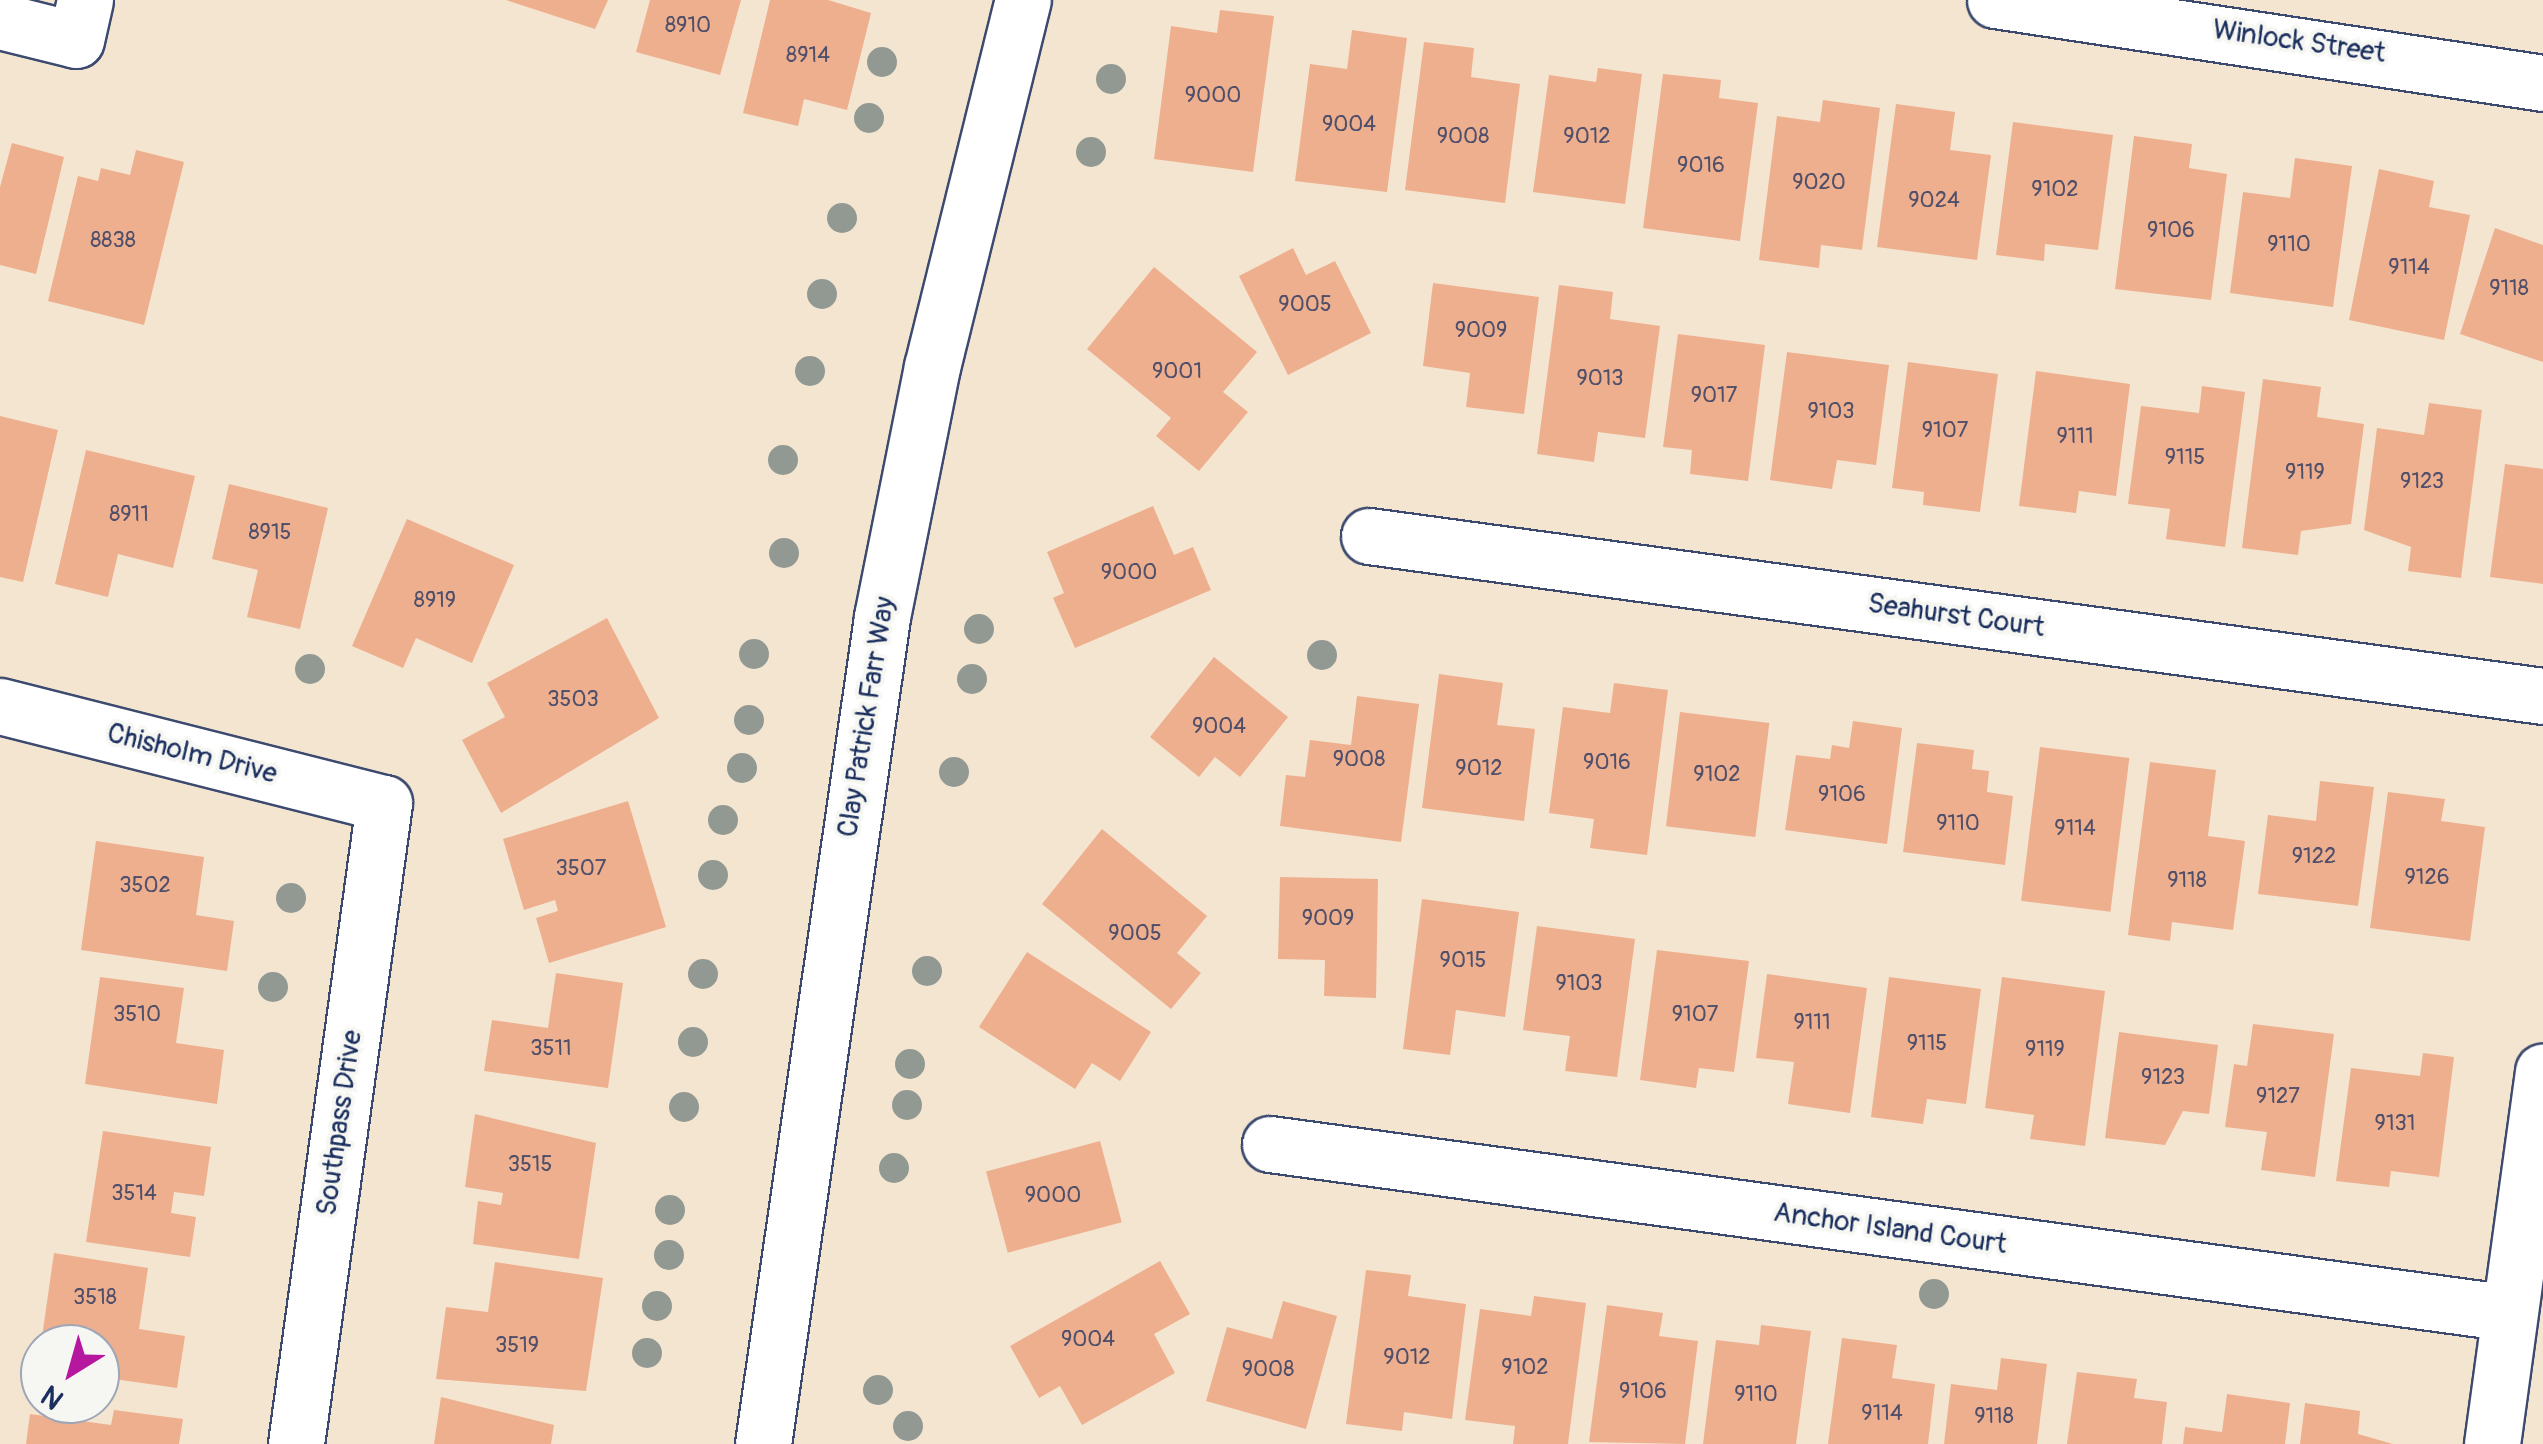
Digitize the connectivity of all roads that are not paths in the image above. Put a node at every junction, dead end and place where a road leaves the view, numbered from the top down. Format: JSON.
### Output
{"nodes":[{"id":1,"x":86,"y":0,"type":"edge"},
{"id":2,"x":1023,"y":0,"type":"edge"},
{"id":3,"x":1994,"y":0,"type":"edge"},
{"id":4,"x":0,"y":21,"type":"edge"},
{"id":5,"x":2543,"y":82,"type":"edge"},
{"id":6,"x":1369,"y":536,"type":"dead end"},
{"id":7,"x":2543,"y":696,"type":"edge"},
{"id":8,"x":0,"y":706,"type":"edge"},
{"id":9,"x":384,"y":803,"type":"joint"},
{"id":10,"x":2543,"y":1071,"type":"edge"},
{"id":11,"x":1270,"y":1144,"type":"dead end"},
{"id":12,"x":2510,"y":1314,"type":"junction"},
{"id":13,"x":296,"y":1444,"type":"edge"},
{"id":14,"x":763,"y":1444,"type":"edge"},
{"id":15,"x":2492,"y":1444,"type":"edge"}],
"edges":[{"from":1,"to":4,"type":"street"},
{"from":2,"to":14,"type":"street","name":"Clay Patrick Farr Way"},
{"from":3,"to":5,"type":"street","name":"Winlock Street"},
{"from":6,"to":7,"type":"street","name":"Seahurst Court"},
{"from":8,"to":9,"type":"street","name":"Chisholm Drive"},
{"from":9,"to":13,"type":"street","name":"Southpass Drive"},
{"from":10,"to":12,"type":"street"},
{"from":11,"to":12,"type":"street","name":"Anchor Island Court"},
{"from":12,"to":15,"type":"street"}]}
